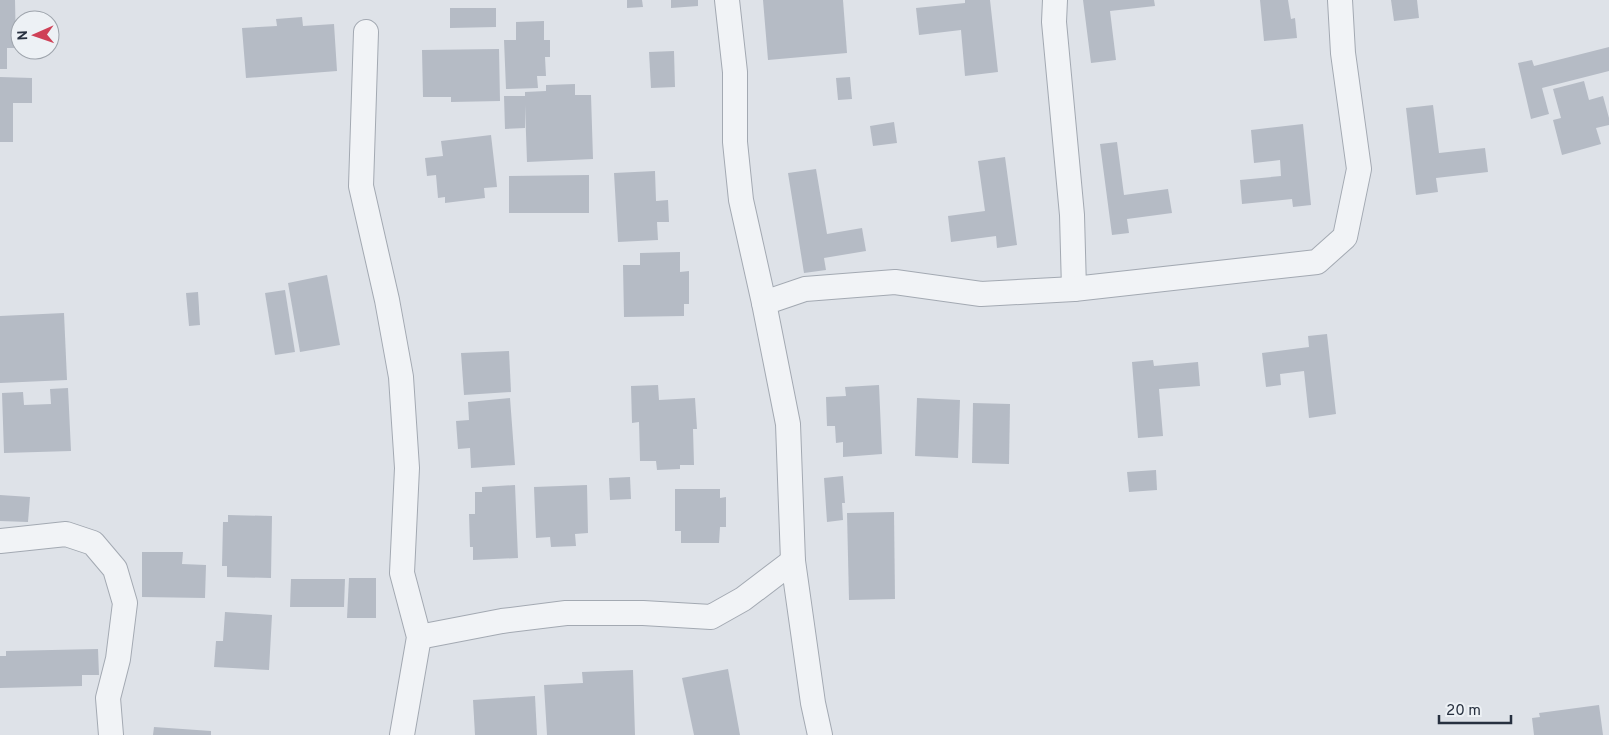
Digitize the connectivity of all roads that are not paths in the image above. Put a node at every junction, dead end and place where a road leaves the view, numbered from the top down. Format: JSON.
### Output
{"nodes":[{"id":1,"x":727,"y":0,"type":"edge"},
{"id":2,"x":1055,"y":0,"type":"edge"},
{"id":3,"x":1340,"y":0,"type":"edge"},
{"id":4,"x":366,"y":32,"type":"dead end"},
{"id":5,"x":1074,"y":289,"type":"junction"},
{"id":6,"x":764,"y":303,"type":"junction"},
{"id":7,"x":0,"y":541,"type":"edge"},
{"id":8,"x":793,"y":561,"type":"junction"},
{"id":9,"x":419,"y":637,"type":"junction"},
{"id":10,"x":110,"y":735,"type":"edge"},
{"id":11,"x":402,"y":735,"type":"edge"},
{"id":12,"x":820,"y":735,"type":"edge"}],
"edges":[{"from":1,"to":6,"type":"street"},
{"from":2,"to":5,"type":"street"},
{"from":3,"to":5,"type":"street"},
{"from":4,"to":9,"type":"street"},
{"from":5,"to":6,"type":"street"},
{"from":6,"to":8,"type":"street"},
{"from":7,"to":10,"type":"street"},
{"from":8,"to":9,"type":"street"},
{"from":8,"to":12,"type":"street"},
{"from":9,"to":11,"type":"street"}]}
